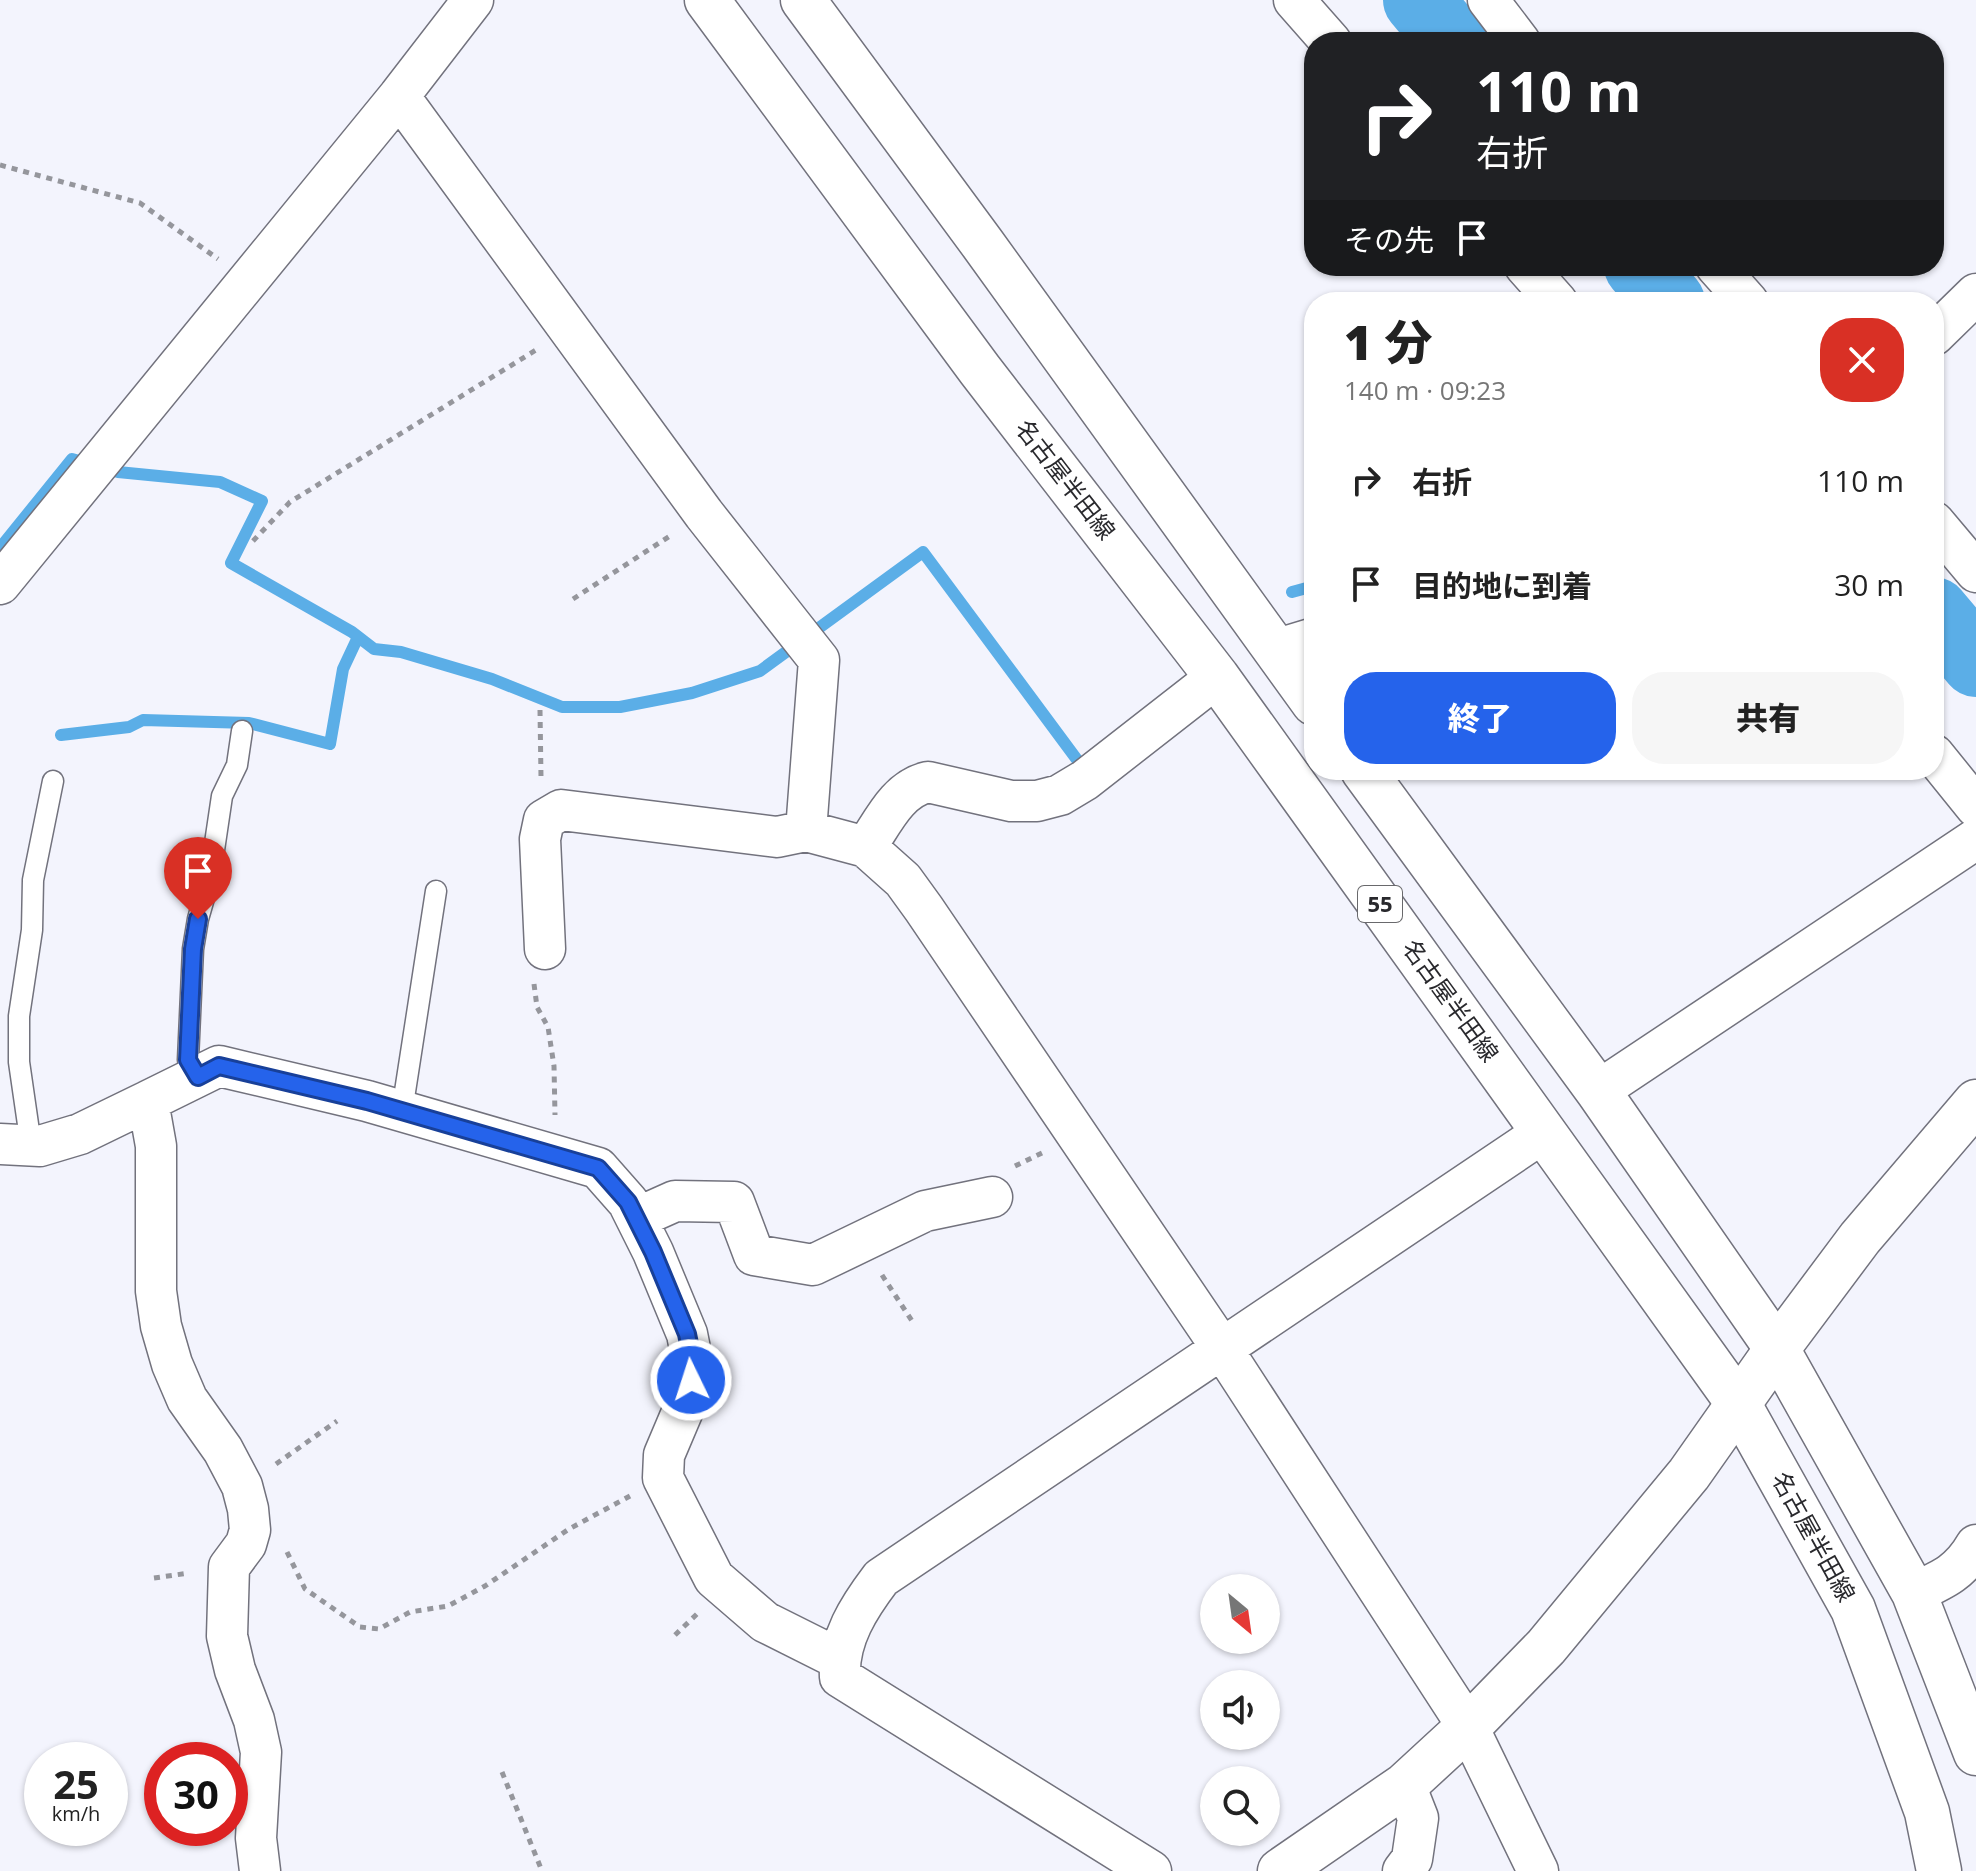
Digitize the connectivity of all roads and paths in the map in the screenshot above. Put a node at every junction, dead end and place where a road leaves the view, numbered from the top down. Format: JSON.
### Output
{"nodes":[{"id":1,"x":473,"y":0,"type":"edge"},
{"id":2,"x":707,"y":0,"type":"edge"},
{"id":3,"x":803,"y":0,"type":"edge"},
{"id":4,"x":1294,"y":0,"type":"edge"},
{"id":5,"x":1488,"y":0,"type":"edge"},
{"id":6,"x":1322,"y":32,"type":"edge"},
{"id":7,"x":1512,"y":32,"type":"edge"},
{"id":8,"x":399,"y":96,"type":"junction"},
{"id":9,"x":0,"y":165,"type":"edge"},
{"id":10,"x":1534,"y":276,"type":"edge"},
{"id":11,"x":1725,"y":276,"type":"edge"},
{"id":12,"x":249,"y":279,"type":"junction"},
{"id":13,"x":1548,"y":292,"type":"edge"},
{"id":14,"x":1739,"y":292,"type":"edge"},
{"id":15,"x":1976,"y":294,"type":"edge"},
{"id":16,"x":1944,"y":325,"type":"edge"},
{"id":17,"x":570,"y":328,"type":"junction"},
{"id":18,"x":704,"y":514,"type":"junction"},
{"id":19,"x":1944,"y":534,"type":"edge"},
{"id":20,"x":253,"y":541,"type":"dead end"},
{"id":21,"x":1976,"y":572,"type":"edge"},
{"id":22,"x":0,"y":584,"type":"edge"},
{"id":23,"x":573,"y":599,"type":"dead end"},
{"id":24,"x":1295,"y":644,"type":"edge"},
{"id":25,"x":1304,"y":672,"type":"edge"},
{"id":26,"x":1217,"y":677,"type":"junction"},
{"id":27,"x":540,"y":710,"type":"dead end"},
{"id":28,"x":242,"y":731,"type":"dead end"},
{"id":29,"x":1944,"y":767,"type":"edge"},
{"id":30,"x":1370,"y":780,"type":"edge"},
{"id":31,"x":53,"y":781,"type":"dead end"},
{"id":32,"x":1976,"y":807,"type":"edge"},
{"id":33,"x":550,"y":817,"type":"junction"},
{"id":34,"x":806,"y":831,"type":"junction"},
{"id":35,"x":1976,"y":839,"type":"edge"},
{"id":36,"x":866,"y":847,"type":"junction"},
{"id":37,"x":436,"y":891,"type":"dead end"},
{"id":38,"x":545,"y":949,"type":"joint"},
{"id":39,"x":198,"y":1077,"type":"junction"},
{"id":40,"x":1598,"y":1091,"type":"junction"},
{"id":41,"x":148,"y":1101,"type":"junction"},
{"id":42,"x":1976,"y":1102,"type":"edge"},
{"id":43,"x":402,"y":1111,"type":"junction"},
{"id":44,"x":1076,"y":1131,"type":"junction"},
{"id":45,"x":1544,"y":1132,"type":"junction"},
{"id":46,"x":16,"y":1145,"type":"edge"},
{"id":47,"x":555,"y":1156,"type":"junction"},
{"id":48,"x":992,"y":1197,"type":"joint"},
{"id":49,"x":637,"y":1218,"type":"junction"},
{"id":50,"x":861,"y":1241,"type":"junction"},
{"id":51,"x":912,"y":1321,"type":"dead end"},
{"id":52,"x":1777,"y":1349,"type":"junction"},
{"id":53,"x":1223,"y":1350,"type":"junction"},
{"id":54,"x":1738,"y":1403,"type":"junction"},
{"id":55,"x":337,"y":1421,"type":"dead end"},
{"id":56,"x":663,"y":1478,"type":"junction"},
{"id":57,"x":245,"y":1498,"type":"junction"},
{"id":58,"x":1976,"y":1545,"type":"edge"},
{"id":59,"x":1914,"y":1593,"type":"junction"},
{"id":60,"x":839,"y":1659,"type":"junction"},
{"id":61,"x":1468,"y":1727,"type":"junction"},
{"id":62,"x":1976,"y":1753,"type":"edge"},
{"id":63,"x":502,"y":1772,"type":"dead end"},
{"id":64,"x":1405,"y":1785,"type":"junction"},
{"id":65,"x":260,"y":1871,"type":"edge"},
{"id":66,"x":542,"y":1871,"type":"edge"},
{"id":67,"x":1151,"y":1871,"type":"edge"},
{"id":68,"x":1280,"y":1871,"type":"edge"},
{"id":69,"x":1403,"y":1871,"type":"edge"},
{"id":70,"x":1538,"y":1871,"type":"edge"},
{"id":71,"x":1939,"y":1871,"type":"edge"}],
"edges":[{"from":1,"to":8,"type":"street"},
{"from":2,"to":26,"type":"main road","name":"名古屋半田線","number":"55"},
{"from":3,"to":24,"type":"main road"},
{"from":4,"to":6,"type":"street"},
{"from":5,"to":7,"type":"street"},
{"from":8,"to":12,"type":"street"},
{"from":8,"to":17,"type":"street"},
{"from":9,"to":12,"type":"path"},
{"from":10,"to":13,"type":"street"},
{"from":11,"to":14,"type":"street"},
{"from":12,"to":22,"type":"street"},
{"from":15,"to":16,"type":"street"},
{"from":17,"to":18,"type":"street"},
{"from":17,"to":20,"type":"path"},
{"from":18,"to":23,"type":"path"},
{"from":18,"to":34,"type":"street"},
{"from":19,"to":21,"type":"street"},
{"from":24,"to":25,"type":"main road"},
{"from":26,"to":36,"type":"street"},
{"from":26,"to":45,"type":"main road","name":"名古屋半田線","number":"55"},
{"from":27,"to":33,"type":"path"},
{"from":28,"to":39,"type":"lane"},
{"from":29,"to":32,"type":"street"},
{"from":30,"to":40,"type":"main road"},
{"from":31,"to":46,"type":"lane"},
{"from":33,"to":34,"type":"street"},
{"from":33,"to":38,"type":"street"},
{"from":34,"to":36,"type":"street"},
{"from":35,"to":40,"type":"street"},
{"from":36,"to":44,"type":"street"},
{"from":37,"to":43,"type":"lane"},
{"from":38,"to":47,"type":"path"},
{"from":39,"to":41,"type":"street"},
{"from":39,"to":43,"type":"street"},
{"from":40,"to":52,"type":"main road"},
{"from":41,"to":46,"type":"street"},
{"from":41,"to":57,"type":"street"},
{"from":42,"to":52,"type":"main road"},
{"from":43,"to":47,"type":"street"},
{"from":44,"to":48,"type":"path"},
{"from":44,"to":53,"type":"street"},
{"from":45,"to":53,"type":"street"},
{"from":45,"to":54,"type":"main road","name":"名古屋半田線","number":"55"},
{"from":47,"to":49,"type":"street"},
{"from":48,"to":50,"type":"street"},
{"from":49,"to":50,"type":"street"},
{"from":49,"to":56,"type":"street"},
{"from":50,"to":51,"type":"path"},
{"from":52,"to":54,"type":"main road"},
{"from":52,"to":59,"type":"main road"},
{"from":53,"to":60,"type":"street"},
{"from":53,"to":61,"type":"street"},
{"from":54,"to":61,"type":"main road"},
{"from":54,"to":71,"type":"main road","name":"名古屋半田線","number":"55"},
{"from":55,"to":57,"type":"path"},
{"from":56,"to":57,"type":"path"},
{"from":56,"to":60,"type":"street"},
{"from":57,"to":65,"type":"street"},
{"from":58,"to":59,"type":"street"},
{"from":59,"to":62,"type":"main road"},
{"from":60,"to":67,"type":"street"},
{"from":61,"to":64,"type":"main road"},
{"from":61,"to":70,"type":"street"},
{"from":63,"to":66,"type":"path"},
{"from":64,"to":68,"type":"main road"},
{"from":64,"to":69,"type":"street"}]}
